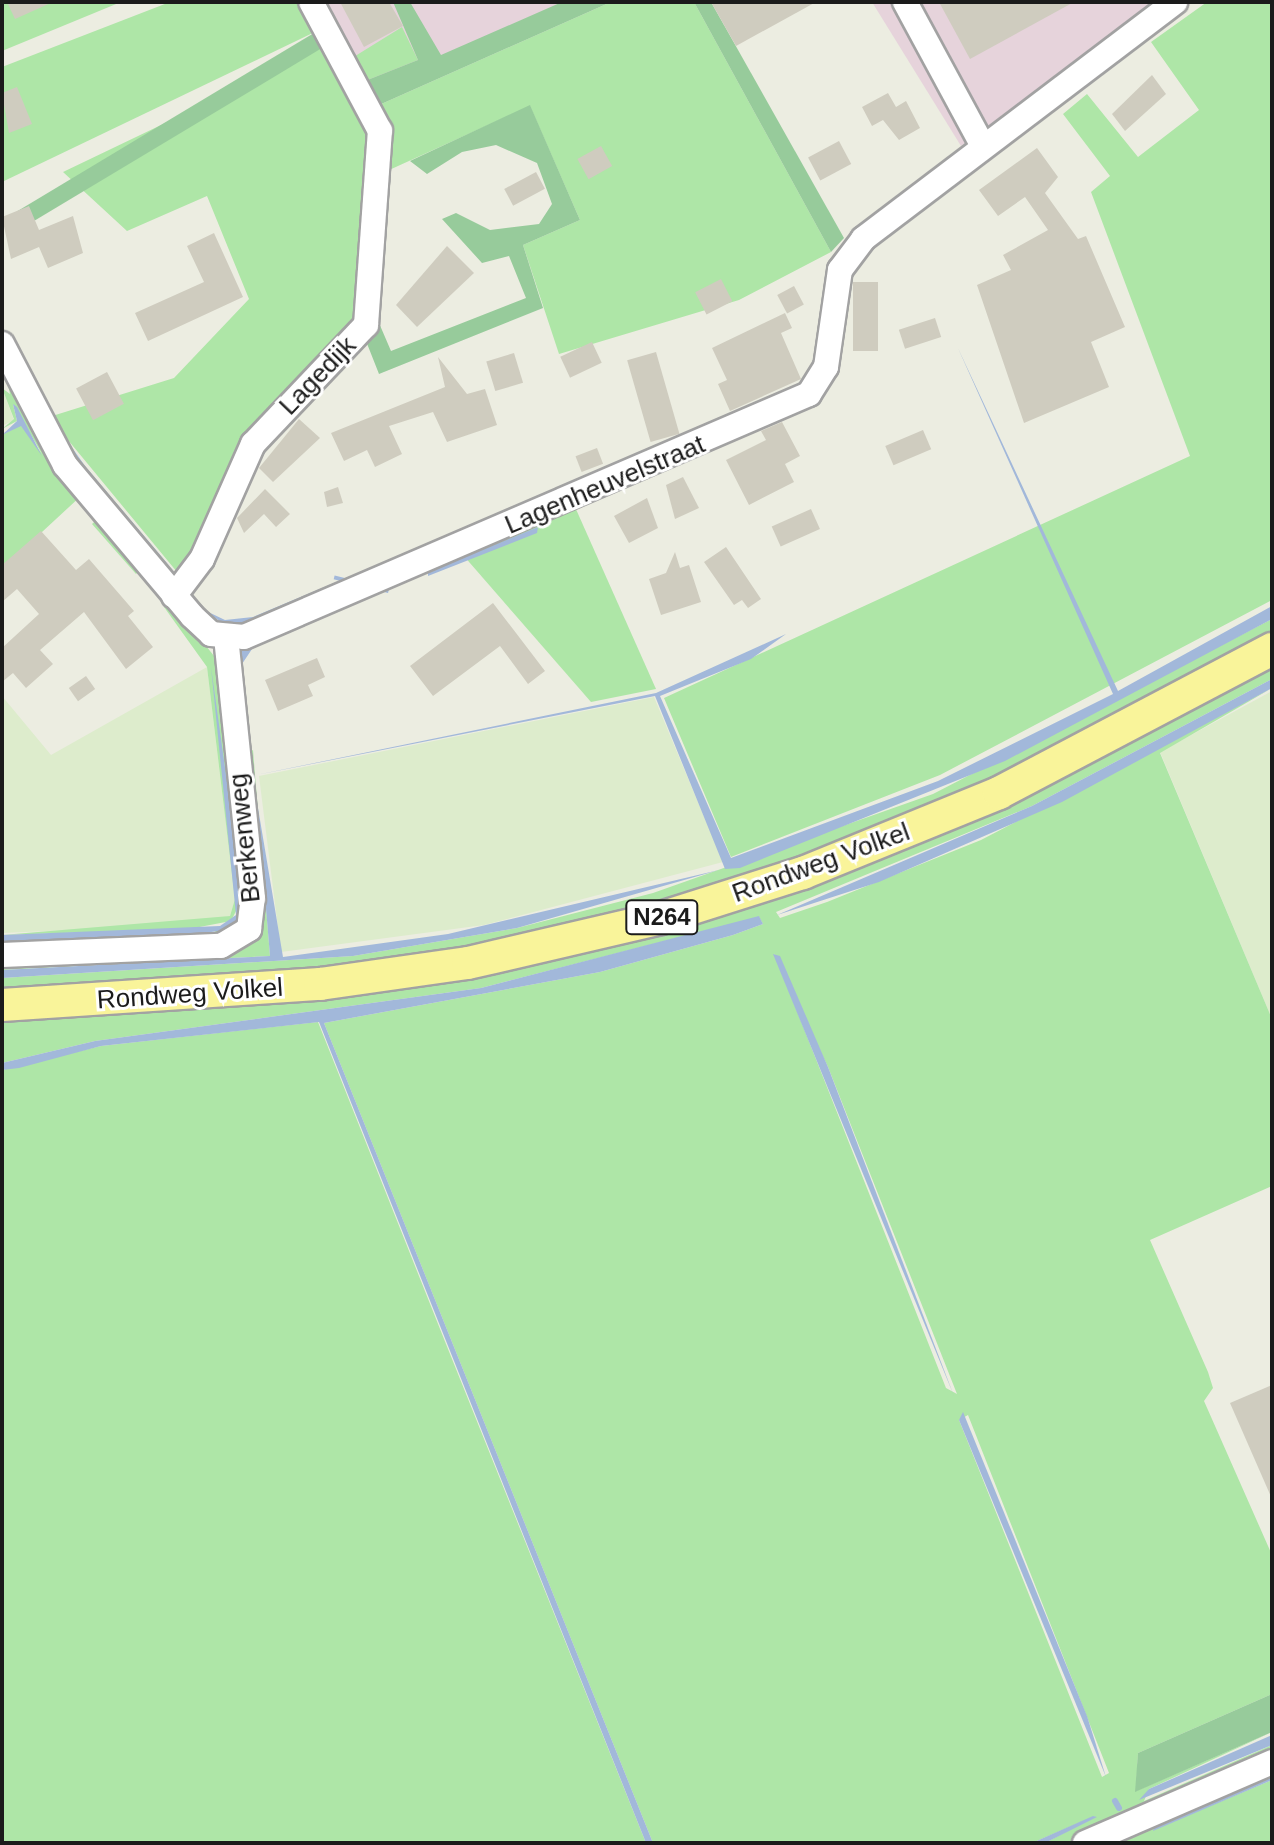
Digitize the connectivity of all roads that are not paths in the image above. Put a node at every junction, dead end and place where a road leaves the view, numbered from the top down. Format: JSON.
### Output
{"nodes":[{"id":1,"x":311,"y":2,"type":"edge"},
{"id":2,"x":905,"y":2,"type":"edge"},
{"id":3,"x":1175,"y":2,"type":"edge"},
{"id":4,"x":983,"y":146,"type":"junction"},
{"id":5,"x":2,"y":344,"type":"edge"},
{"id":6,"x":174,"y":596,"type":"junction"},
{"id":7,"x":226,"y":638,"type":"junction"},
{"id":8,"x":1272,"y":649,"type":"edge"},
{"id":9,"x":2,"y":955,"type":"edge"},
{"id":10,"x":2,"y":1005,"type":"edge"},
{"id":11,"x":1272,"y":1762,"type":"edge"},
{"id":12,"x":1085,"y":1843,"type":"edge"}],
"edges":[{"from":1,"to":6,"type":"street","name":"Lagedijk"},
{"from":2,"to":4,"type":"street"},
{"from":3,"to":4,"type":"street","name":"Lagenheuvelstraat"},
{"from":4,"to":7,"type":"street","name":"Lagenheuvelstraat"},
{"from":5,"to":6,"type":"street"},
{"from":6,"to":7,"type":"street"},
{"from":7,"to":9,"type":"street","name":"Berkenweg"},
{"from":8,"to":10,"type":"main road","name":"Rondweg Volkel","number":"N264"},
{"from":11,"to":12,"type":"street"}]}
